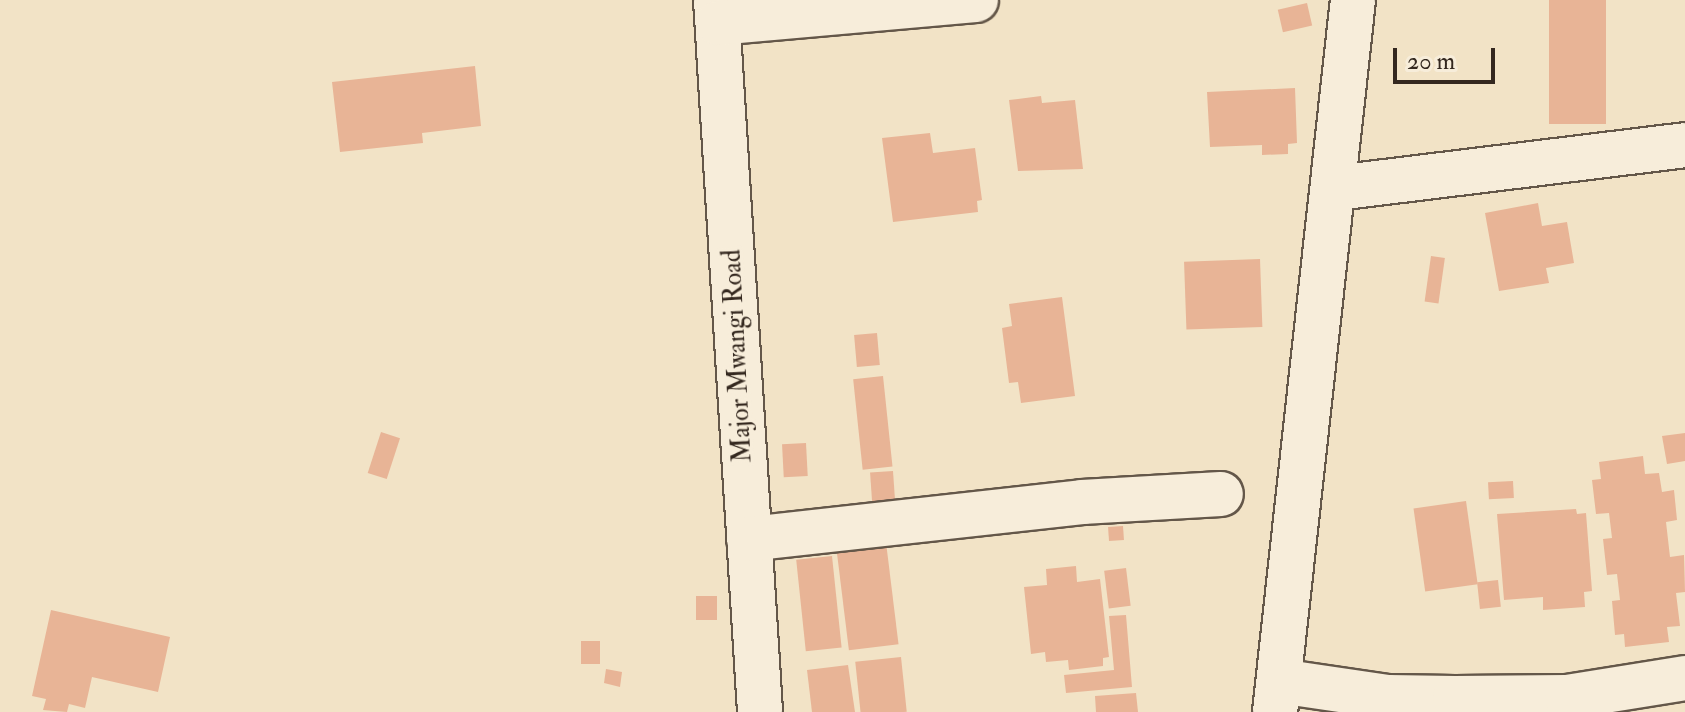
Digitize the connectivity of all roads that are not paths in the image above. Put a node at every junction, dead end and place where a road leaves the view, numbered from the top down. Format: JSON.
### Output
{"nodes":[{"id":1,"x":976,"y":0,"type":"edge"},
{"id":2,"x":1353,"y":0,"type":"edge"},
{"id":3,"x":717,"y":11,"type":"edge"},
{"id":4,"x":1685,"y":145,"type":"edge"},
{"id":5,"x":1336,"y":188,"type":"junction"},
{"id":6,"x":1221,"y":494,"type":"dead end"},
{"id":7,"x":749,"y":539,"type":"junction"},
{"id":8,"x":1685,"y":678,"type":"edge"},
{"id":9,"x":1277,"y":697,"type":"edge"},
{"id":10,"x":760,"y":712,"type":"edge"}],
"edges":[{"from":1,"to":3,"type":"street"},
{"from":2,"to":5,"type":"street"},
{"from":3,"to":7,"type":"street","name":"Major Mwangi Road"},
{"from":4,"to":5,"type":"street"},
{"from":5,"to":9,"type":"street"},
{"from":6,"to":7,"type":"street"},
{"from":7,"to":10,"type":"street","name":"Major Mwangi Road"},
{"from":8,"to":9,"type":"street"}]}
